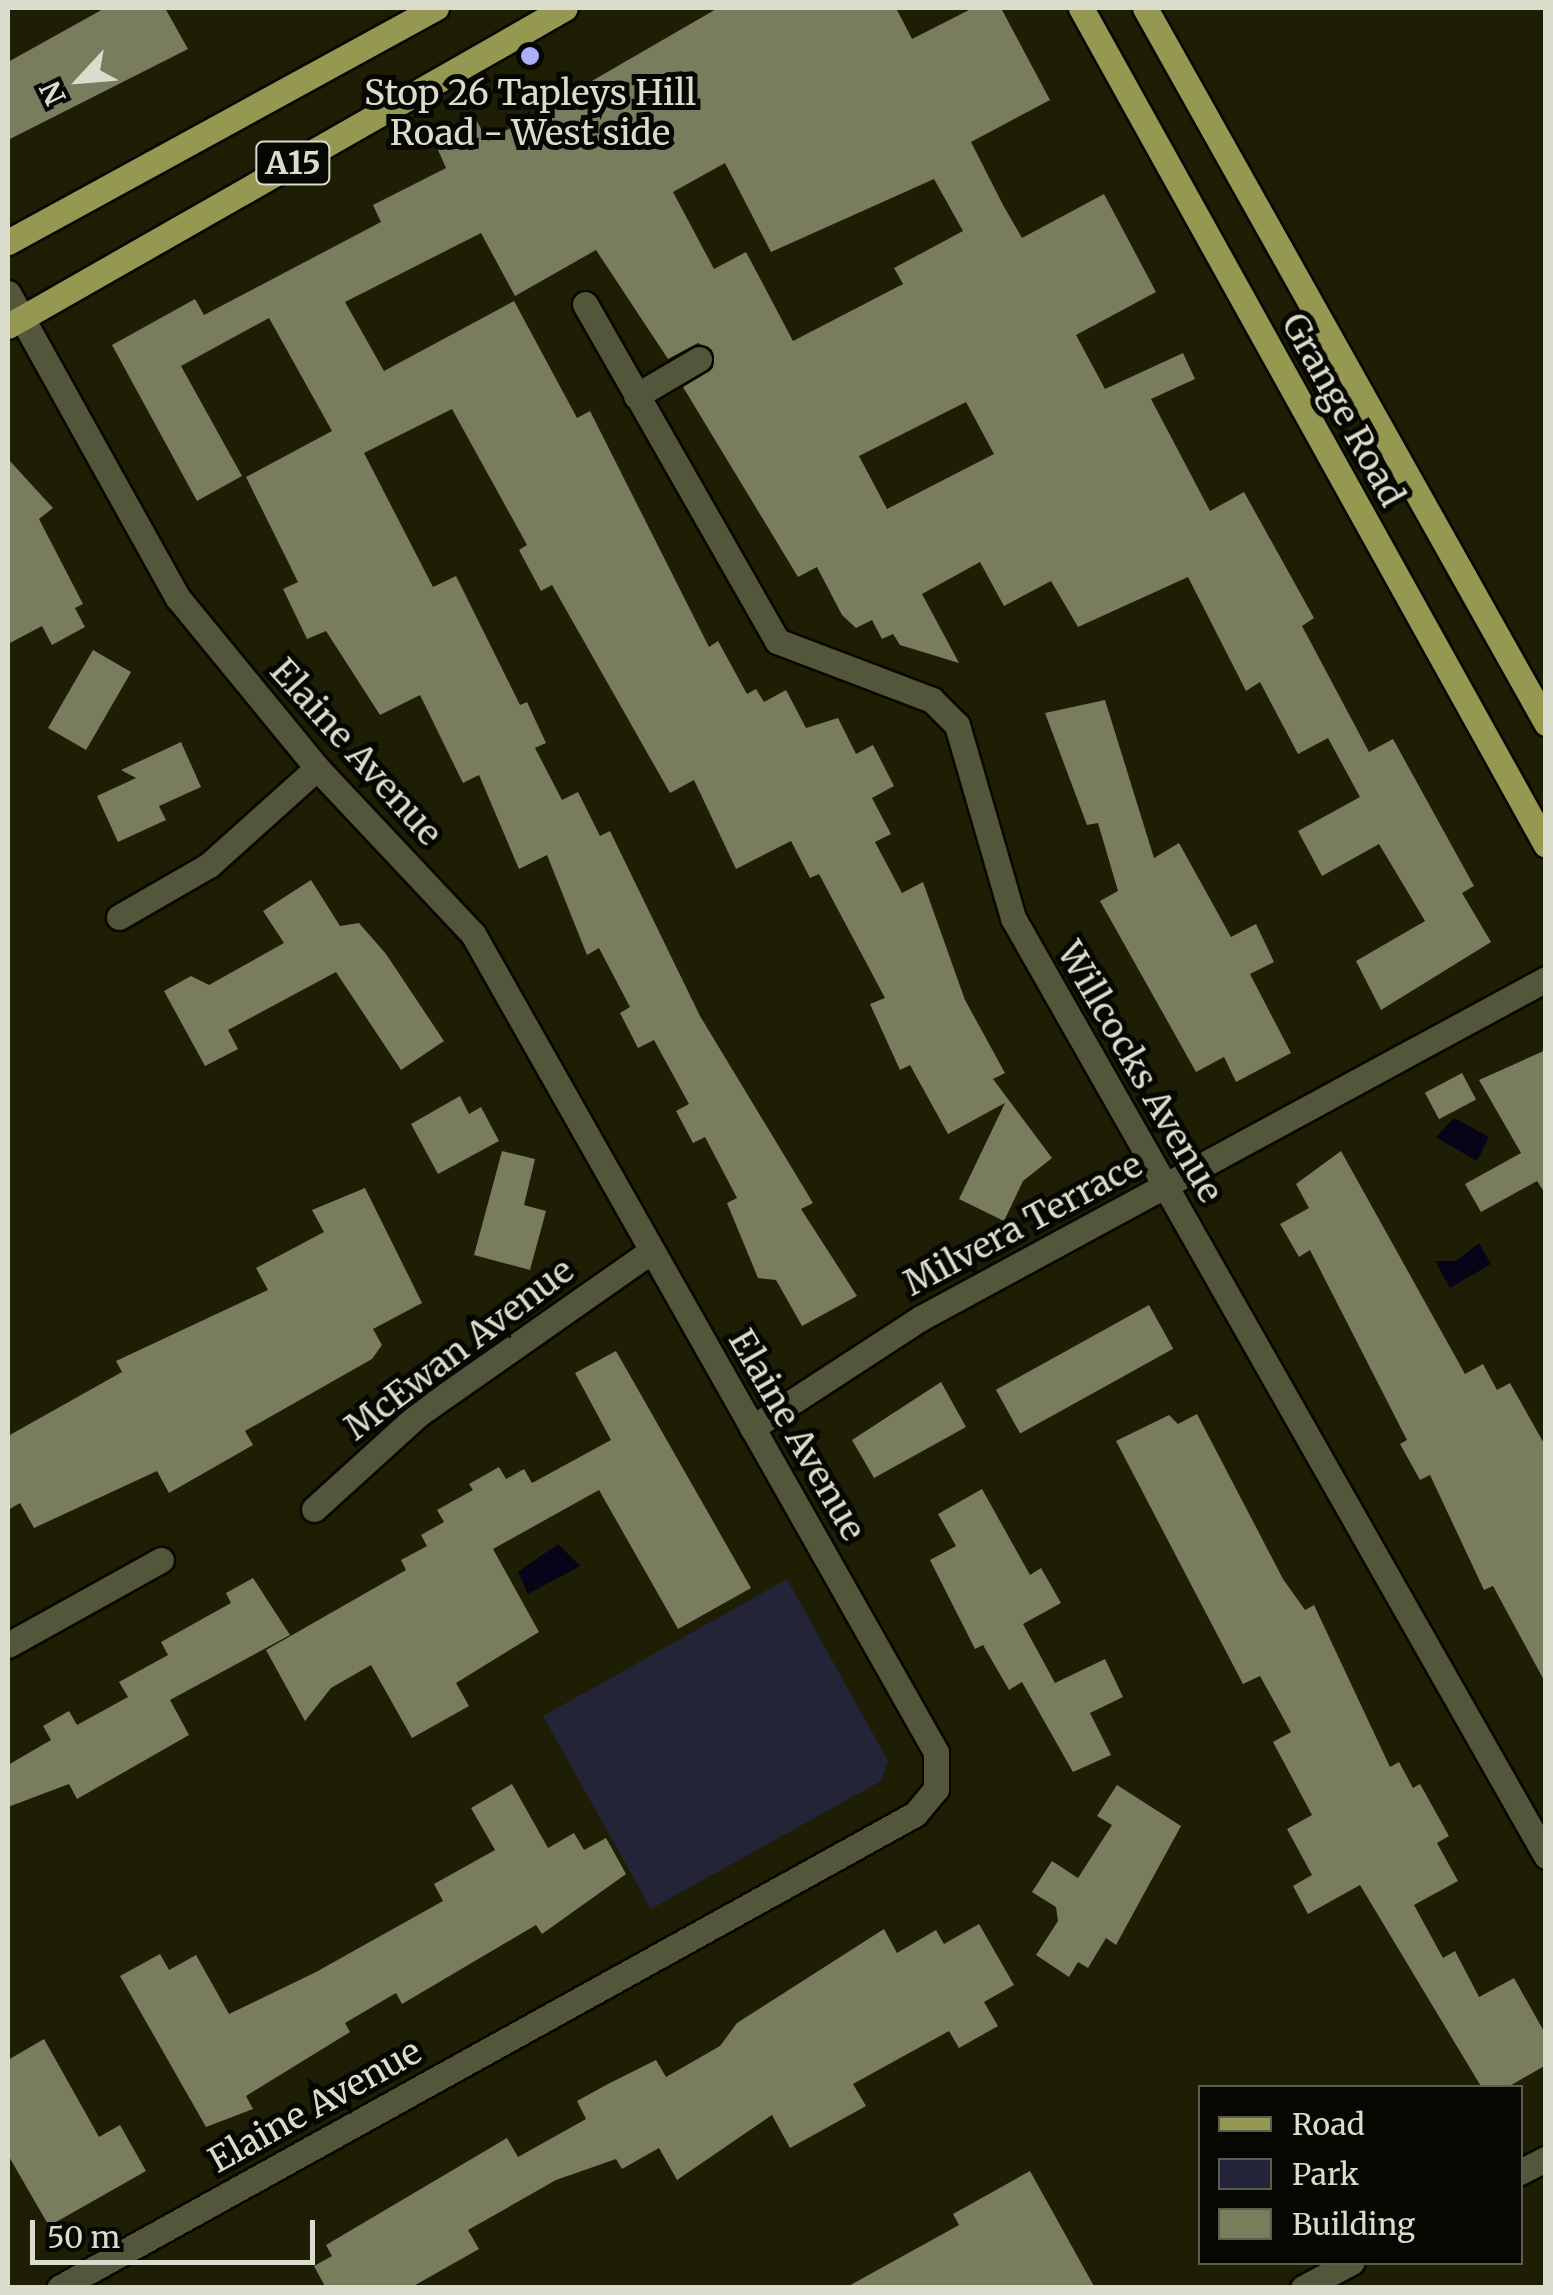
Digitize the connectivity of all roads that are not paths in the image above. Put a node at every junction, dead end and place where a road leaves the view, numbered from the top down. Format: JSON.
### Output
{"nodes":[{"id":1,"x":436,"y":8,"type":"edge"},
{"id":2,"x":566,"y":8,"type":"edge"},
{"id":3,"x":1081,"y":8,"type":"edge"},
{"id":4,"x":1145,"y":8,"type":"edge"},
{"id":5,"x":8,"y":242,"type":"edge"},
{"id":6,"x":8,"y":293,"type":"edge"},
{"id":7,"x":585,"y":304,"type":"dead end"},
{"id":8,"x":14,"y":322,"type":"edge"},
{"id":9,"x":699,"y":359,"type":"dead end"},
{"id":10,"x":636,"y":396,"type":"junction"},
{"id":11,"x":1546,"y":722,"type":"edge"},
{"id":12,"x":317,"y":768,"type":"junction"},
{"id":13,"x":1546,"y":845,"type":"edge"},
{"id":14,"x":119,"y":917,"type":"dead end"},
{"id":15,"x":1546,"y":979,"type":"edge"},
{"id":16,"x":1166,"y":1187,"type":"junction"},
{"id":17,"x":651,"y":1251,"type":"junction"},
{"id":18,"x":752,"y":1428,"type":"junction"},
{"id":19,"x":314,"y":1509,"type":"dead end"},
{"id":20,"x":161,"y":1560,"type":"dead end"},
{"id":21,"x":8,"y":1645,"type":"edge"},
{"id":22,"x":1546,"y":1856,"type":"edge"},
{"id":23,"x":1546,"y":2159,"type":"edge"},
{"id":24,"x":1523,"y":2170,"type":"edge"},
{"id":25,"x":1346,"y":2265,"type":"edge"},
{"id":26,"x":59,"y":2288,"type":"edge"},
{"id":27,"x":1303,"y":2288,"type":"edge"}],
"edges":[{"from":1,"to":5,"type":"main road","number":"A15"},
{"from":2,"to":8,"type":"main road","number":"A15"},
{"from":3,"to":13,"type":"main road","name":"Grange Road"},
{"from":4,"to":11,"type":"main road","name":"Grange Road"},
{"from":6,"to":8,"type":"street","name":"Elaine Avenue"},
{"from":7,"to":10,"type":"street","name":"Willcocks Avenue"},
{"from":8,"to":12,"type":"street","name":"Elaine Avenue"},
{"from":9,"to":10,"type":"street"},
{"from":10,"to":16,"type":"street","name":"Willcocks Avenue"},
{"from":12,"to":14,"type":"street"},
{"from":12,"to":17,"type":"street","name":"Elaine Avenue"},
{"from":15,"to":16,"type":"street","name":"Milvera Terrace"},
{"from":16,"to":18,"type":"street","name":"Milvera Terrace"},
{"from":16,"to":22,"type":"street","name":"Willcocks Avenue"},
{"from":17,"to":18,"type":"street","name":"Elaine Avenue"},
{"from":17,"to":19,"type":"street","name":"McEwan Avenue"},
{"from":18,"to":26,"type":"street","name":"Elaine Avenue"},
{"from":20,"to":21,"type":"street"},
{"from":23,"to":24,"type":"street"},
{"from":25,"to":27,"type":"street"}]}
